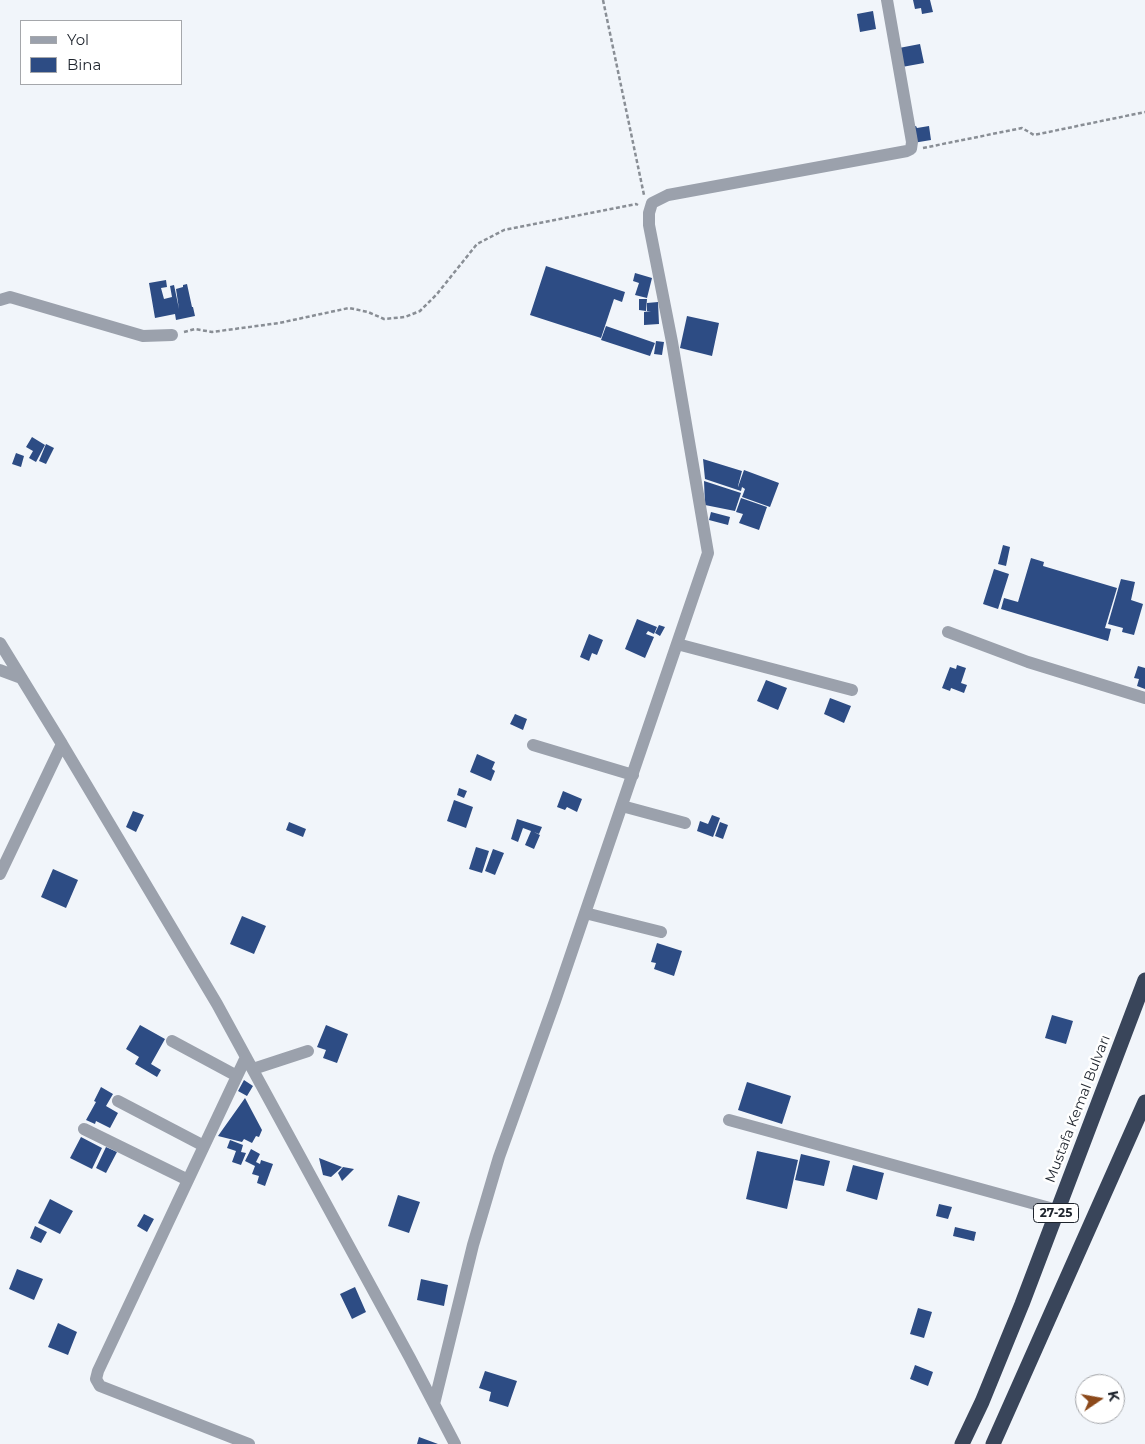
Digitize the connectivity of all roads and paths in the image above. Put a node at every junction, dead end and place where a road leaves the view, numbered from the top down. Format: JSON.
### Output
{"nodes":[{"id":1,"x":603,"y":0,"type":"edge"},
{"id":2,"x":887,"y":0,"type":"edge"},
{"id":3,"x":1145,"y":112,"type":"edge"},
{"id":4,"x":907,"y":151,"type":"junction"},
{"id":5,"x":649,"y":214,"type":"junction"},
{"id":6,"x":0,"y":300,"type":"edge"},
{"id":7,"x":172,"y":336,"type":"joint"},
{"id":8,"x":948,"y":632,"type":"dead end"},
{"id":9,"x":0,"y":642,"type":"edge"},
{"id":10,"x":677,"y":644,"type":"junction"},
{"id":11,"x":0,"y":670,"type":"edge"},
{"id":12,"x":21,"y":678,"type":"junction"},
{"id":13,"x":852,"y":690,"type":"dead end"},
{"id":14,"x":1145,"y":698,"type":"edge"},
{"id":15,"x":62,"y":744,"type":"junction"},
{"id":16,"x":533,"y":745,"type":"dead end"},
{"id":17,"x":633,"y":775,"type":"junction"},
{"id":18,"x":622,"y":806,"type":"junction"},
{"id":19,"x":685,"y":823,"type":"dead end"},
{"id":20,"x":0,"y":874,"type":"edge"},
{"id":21,"x":585,"y":913,"type":"junction"},
{"id":22,"x":661,"y":932,"type":"dead end"},
{"id":23,"x":1145,"y":980,"type":"edge"},
{"id":24,"x":172,"y":1041,"type":"dead end"},
{"id":25,"x":308,"y":1051,"type":"dead end"},
{"id":26,"x":246,"y":1057,"type":"junction"},
{"id":27,"x":253,"y":1069,"type":"junction"},
{"id":28,"x":237,"y":1076,"type":"junction"},
{"id":29,"x":118,"y":1101,"type":"dead end"},
{"id":30,"x":1145,"y":1102,"type":"edge"},
{"id":31,"x":729,"y":1120,"type":"dead end"},
{"id":32,"x":84,"y":1128,"type":"dead end"},
{"id":33,"x":204,"y":1146,"type":"junction"},
{"id":34,"x":188,"y":1180,"type":"junction"},
{"id":35,"x":1058,"y":1210,"type":"junction"},
{"id":36,"x":434,"y":1404,"type":"junction"},
{"id":37,"x":249,"y":1444,"type":"edge"},
{"id":38,"x":455,"y":1444,"type":"edge"},
{"id":39,"x":962,"y":1444,"type":"edge"},
{"id":40,"x":992,"y":1444,"type":"edge"}],
"edges":[{"from":1,"to":5,"type":"path"},
{"from":2,"to":4,"type":"street"},
{"from":3,"to":4,"type":"path"},
{"from":4,"to":5,"type":"street"},
{"from":5,"to":7,"type":"path"},
{"from":5,"to":10,"type":"street"},
{"from":6,"to":7,"type":"street"},
{"from":8,"to":14,"type":"street"},
{"from":9,"to":12,"type":"street"},
{"from":10,"to":13,"type":"street"},
{"from":10,"to":17,"type":"street"},
{"from":11,"to":12,"type":"street"},
{"from":12,"to":15,"type":"street"},
{"from":15,"to":20,"type":"street"},
{"from":15,"to":26,"type":"street"},
{"from":16,"to":17,"type":"street"},
{"from":17,"to":18,"type":"street"},
{"from":18,"to":19,"type":"street"},
{"from":18,"to":21,"type":"street"},
{"from":21,"to":22,"type":"street"},
{"from":21,"to":36,"type":"street"},
{"from":23,"to":35,"type":"highway","name":"Mustafa Kemal Bulvarı","number":"27-25"},
{"from":24,"to":28,"type":"street"},
{"from":25,"to":27,"type":"street"},
{"from":26,"to":27,"type":"street"},
{"from":26,"to":28,"type":"street"},
{"from":27,"to":36,"type":"street"},
{"from":28,"to":33,"type":"street"},
{"from":29,"to":33,"type":"street"},
{"from":30,"to":40,"type":"highway","number":"27-25"},
{"from":31,"to":35,"type":"street"},
{"from":32,"to":34,"type":"street"},
{"from":33,"to":34,"type":"street"},
{"from":34,"to":37,"type":"street"},
{"from":35,"to":39,"type":"highway","name":"Mustafa Kemal Bulvarı","number":"27-25"},
{"from":36,"to":38,"type":"street"}]}
